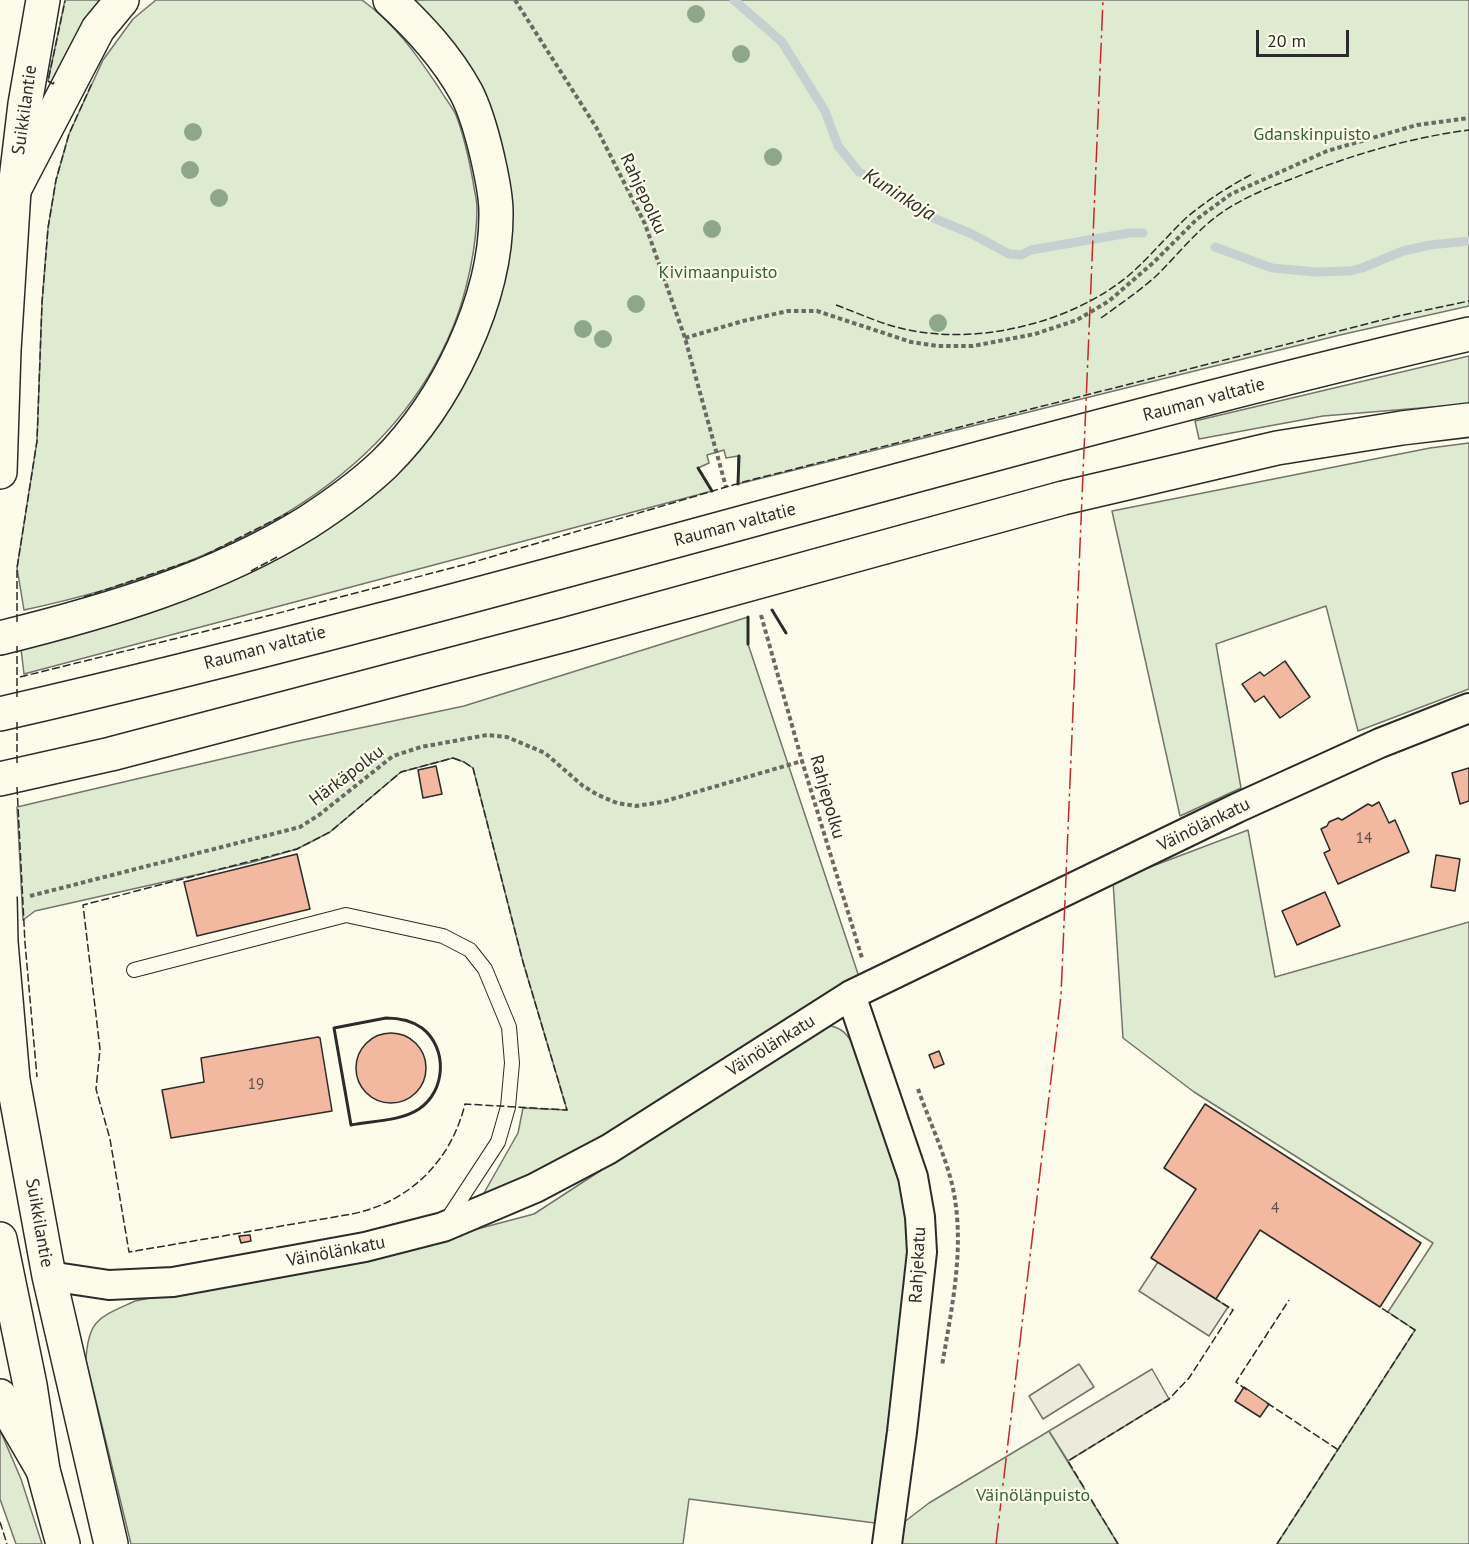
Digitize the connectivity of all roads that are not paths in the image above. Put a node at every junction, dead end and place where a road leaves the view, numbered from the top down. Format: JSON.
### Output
{"nodes":[{"id":1,"x":43,"y":0,"type":"edge"},
{"id":2,"x":122,"y":0,"type":"edge"},
{"id":3,"x":390,"y":0,"type":"edge"},
{"id":4,"x":14,"y":189,"type":"junction"},
{"id":5,"x":1469,"y":334,"type":"edge"},
{"id":6,"x":1469,"y":420,"type":"edge"},
{"id":7,"x":0,"y":472,"type":"edge"},
{"id":8,"x":0,"y":638,"type":"edge"},
{"id":9,"x":1469,"y":708,"type":"edge"},
{"id":10,"x":0,"y":714,"type":"edge"},
{"id":11,"x":0,"y":779,"type":"edge"},
{"id":12,"x":11,"y":898,"type":"edge"},
{"id":13,"x":134,"y":970,"type":"dead end"},
{"id":14,"x":862,"y":990,"type":"junction"},
{"id":15,"x":443,"y":1227,"type":"junction"},
{"id":16,"x":2,"y":1259,"type":"edge"},
{"id":17,"x":49,"y":1276,"type":"junction"},
{"id":18,"x":0,"y":1396,"type":"edge"},
{"id":19,"x":43,"y":1470,"type":"junction"},
{"id":20,"x":63,"y":1544,"type":"edge"},
{"id":21,"x":111,"y":1544,"type":"edge"},
{"id":22,"x":887,"y":1544,"type":"edge"}],
"edges":[{"from":1,"to":4,"type":"main road","name":"Suikkilantie"},
{"from":2,"to":4,"type":"main road"},
{"from":3,"to":8,"type":"main road"},
{"from":4,"to":7,"type":"main road","name":"Suikkilantie"},
{"from":5,"to":10,"type":"main road","name":"Rauman valtatie"},
{"from":6,"to":11,"type":"main road"},
{"from":9,"to":14,"type":"street","name":"Väinölänkatu"},
{"from":12,"to":17,"type":"main road","name":"Suikkilantie","bridge":true},
{"from":13,"to":15,"type":"lane"},
{"from":14,"to":15,"type":"street","name":"Väinölänkatu"},
{"from":14,"to":22,"type":"street","name":"Rahjekatu"},
{"from":15,"to":17,"type":"street","name":"Väinölänkatu"},
{"from":16,"to":17,"type":"main road"},
{"from":16,"to":19,"type":"main road"},
{"from":17,"to":21,"type":"main road","name":"Suikkilantie"},
{"from":18,"to":19,"type":"main road"},
{"from":19,"to":20,"type":"main road"}]}
